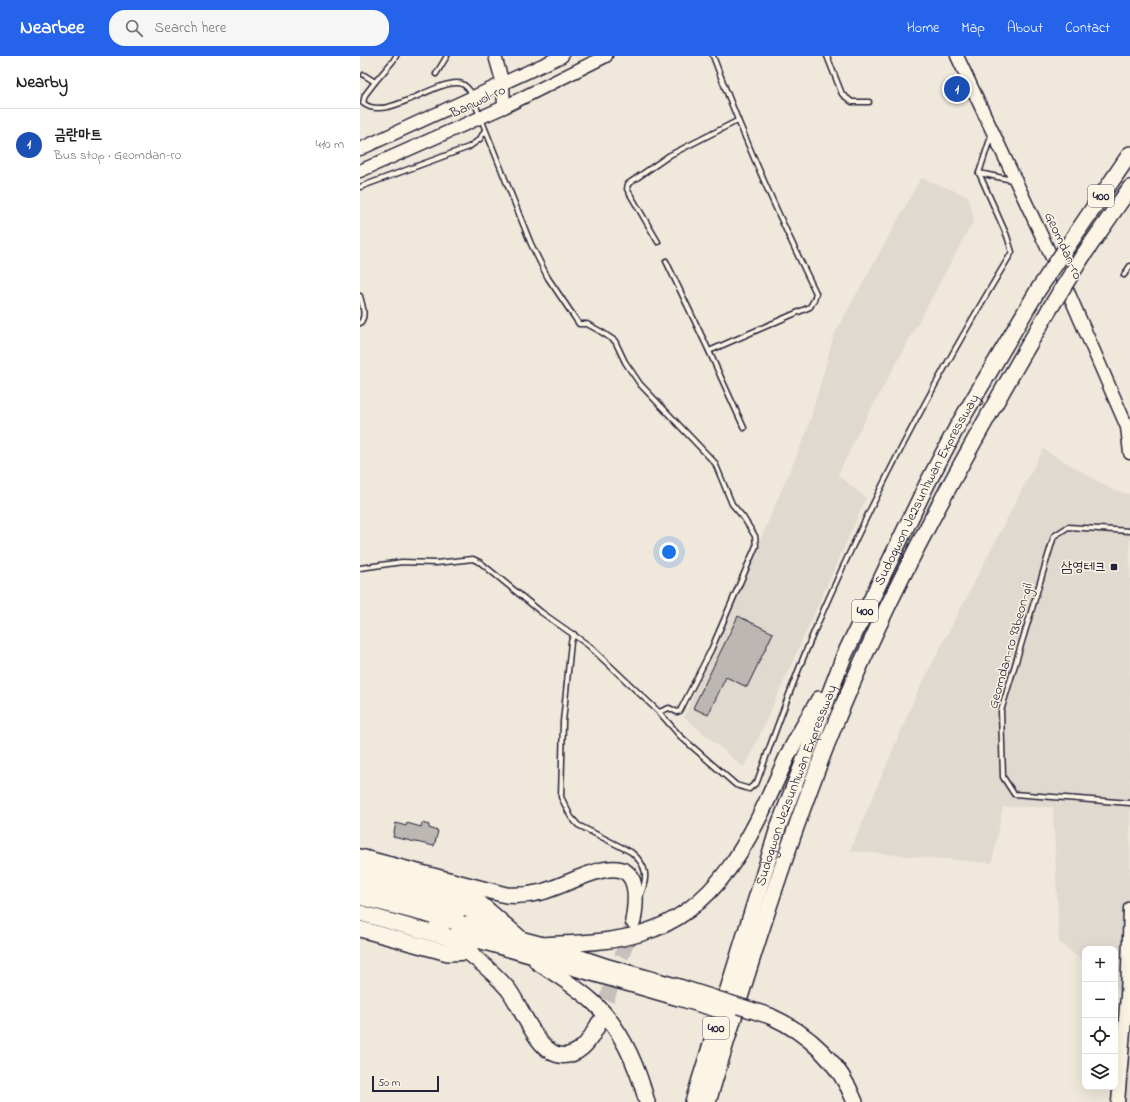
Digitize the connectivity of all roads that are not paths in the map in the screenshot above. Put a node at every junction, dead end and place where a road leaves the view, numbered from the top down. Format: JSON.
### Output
{"nodes":[{"id":1,"x":396,"y":56,"type":"edge"},
{"id":2,"x":447,"y":56,"type":"edge"},
{"id":3,"x":495,"y":56,"type":"edge"},
{"id":4,"x":562,"y":56,"type":"edge"},
{"id":5,"x":606,"y":56,"type":"edge"},
{"id":6,"x":713,"y":56,"type":"edge"},
{"id":7,"x":827,"y":56,"type":"edge"},
{"id":8,"x":957,"y":56,"type":"edge"},
{"id":9,"x":436,"y":74,"type":"dead end"},
{"id":10,"x":364,"y":75,"type":"dead end"},
{"id":11,"x":375,"y":82,"type":"junction"},
{"id":12,"x":503,"y":84,"type":"junction"},
{"id":13,"x":473,"y":98,"type":"junction"},
{"id":14,"x":869,"y":102,"type":"dead end"},
{"id":15,"x":504,"y":107,"type":"junction"},
{"id":16,"x":480,"y":118,"type":"junction"},
{"id":17,"x":738,"y":121,"type":"junction"},
{"id":18,"x":485,"y":130,"type":"junction"},
{"id":19,"x":992,"y":132,"type":"junction"},
{"id":20,"x":360,"y":149,"type":"edge"},
{"id":21,"x":1130,"y":154,"type":"edge"},
{"id":22,"x":360,"y":171,"type":"edge"},
{"id":23,"x":979,"y":173,"type":"junction"},
{"id":24,"x":1016,"y":180,"type":"junction"},
{"id":25,"x":360,"y":187,"type":"edge"},
{"id":26,"x":1130,"y":188,"type":"edge"},
{"id":27,"x":658,"y":242,"type":"dead end"},
{"id":28,"x":666,"y":261,"type":"dead end"},
{"id":29,"x":1130,"y":266,"type":"edge"},
{"id":30,"x":1124,"y":275,"type":"dead end"},
{"id":31,"x":360,"y":296,"type":"edge"},
{"id":32,"x":360,"y":323,"type":"edge"},
{"id":33,"x":709,"y":351,"type":"junction"},
{"id":34,"x":744,"y":428,"type":"dead end"},
{"id":35,"x":1130,"y":453,"type":"edge"},
{"id":36,"x":1130,"y":531,"type":"edge"},
{"id":37,"x":360,"y":568,"type":"edge"},
{"id":38,"x":574,"y":634,"type":"junction"},
{"id":39,"x":844,"y":656,"type":"junction"},
{"id":40,"x":660,"y":712,"type":"junction"},
{"id":41,"x":1130,"y":803,"type":"edge"},
{"id":42,"x":360,"y":857,"type":"edge"},
{"id":43,"x":360,"y":864,"type":"edge"},
{"id":44,"x":360,"y":871,"type":"edge"},
{"id":45,"x":360,"y":878,"type":"edge"},
{"id":46,"x":360,"y":884,"type":"edge"},
{"id":47,"x":360,"y":891,"type":"edge"},
{"id":48,"x":360,"y":897,"type":"edge"},
{"id":49,"x":360,"y":906,"type":"edge"},
{"id":50,"x":1130,"y":908,"type":"edge"},
{"id":51,"x":360,"y":913,"type":"edge"},
{"id":52,"x":634,"y":914,"type":"joint"},
{"id":53,"x":360,"y":921,"type":"edge"},
{"id":54,"x":436,"y":928,"type":"junction"},
{"id":55,"x":360,"y":929,"type":"edge"},
{"id":56,"x":458,"y":945,"type":"junction"},
{"id":57,"x":542,"y":945,"type":"junction"},
{"id":58,"x":519,"y":948,"type":"junction"},
{"id":59,"x":680,"y":993,"type":"junction"},
{"id":60,"x":1128,"y":996,"type":"edge"},
{"id":61,"x":768,"y":1020,"type":"junction"},
{"id":62,"x":599,"y":1023,"type":"tunnel mouth"},
{"id":63,"x":718,"y":1068,"type":"junction"},
{"id":64,"x":647,"y":1102,"type":"edge"},
{"id":65,"x":693,"y":1102,"type":"edge"},
{"id":66,"x":708,"y":1102,"type":"edge"},
{"id":67,"x":712,"y":1102,"type":"edge"},
{"id":68,"x":845,"y":1102,"type":"edge"},
{"id":69,"x":855,"y":1102,"type":"edge"},
{"id":70,"x":1118,"y":1102,"type":"edge"}],
"edges":[{"from":1,"to":11,"type":"lane"},
{"from":2,"to":9,"type":"lane"},
{"from":3,"to":12,"type":"main road"},
{"from":4,"to":12,"type":"main road","name":"Banwol-ro"},
{"from":5,"to":15,"type":"main road","name":"Banwol-ro"},
{"from":6,"to":17,"type":"lane"},
{"from":7,"to":14,"type":"lane"},
{"from":8,"to":19,"type":"main road","name":"Geomdan-ro"},
{"from":10,"to":11,"type":"lane"},
{"from":11,"to":13,"type":"lane"},
{"from":12,"to":13,"type":"main road","name":"Banwol-ro"},
{"from":12,"to":15,"type":"main road"},
{"from":13,"to":16,"type":"lane"},
{"from":13,"to":20,"type":"main road","name":"Banwol-ro"},
{"from":15,"to":16,"type":"main road","name":"Banwol-ro"},
{"from":16,"to":18,"type":"lane"},
{"from":16,"to":22,"type":"main road","name":"Banwol-ro"},
{"from":17,"to":27,"type":"lane"},
{"from":17,"to":33,"type":"lane"},
{"from":18,"to":25,"type":"lane"},
{"from":18,"to":40,"type":"lane"},
{"from":19,"to":23,"type":"lane"},
{"from":19,"to":24,"type":"main road","name":"Geomdan-ro"},
{"from":21,"to":39,"type":"highway","name":"Sudogwon Je2sunhwan Expressway","number":"400","bridge":true},
{"from":23,"to":24,"type":"lane"},
{"from":23,"to":40,"type":"lane"},
{"from":24,"to":35,"type":"main road","name":"Geomdan-ro"},
{"from":26,"to":63,"type":"highway","name":"Sudogwon Je2sunhwan Expressway","number":"400","bridge":true},
{"from":28,"to":33,"type":"lane"},
{"from":29,"to":30,"type":"lane"},
{"from":31,"to":32,"type":"lane"},
{"from":33,"to":34,"type":"lane"},
{"from":36,"to":41,"type":"lane","name":"Geomdan-ro 93beon-gil"},
{"from":37,"to":38,"type":"lane"},
{"from":38,"to":40,"type":"lane"},
{"from":38,"to":52,"type":"lane"},
{"from":39,"to":57,"type":"highway"},
{"from":39,"to":65,"type":"highway","name":"Sudogwon Je2sunhwan Expressway","number":"400"},
{"from":42,"to":52,"type":"highway"},
{"from":43,"to":58,"type":"highway"},
{"from":44,"to":58,"type":"highway"},
{"from":45,"to":58,"type":"highway"},
{"from":46,"to":58,"type":"highway"},
{"from":47,"to":58,"type":"highway"},
{"from":48,"to":58,"type":"highway"},
{"from":49,"to":54,"type":"highway"},
{"from":50,"to":60,"type":"main road"},
{"from":51,"to":56,"type":"highway"},
{"from":53,"to":56,"type":"highway"},
{"from":54,"to":56,"type":"highway"},
{"from":54,"to":58,"type":"highway"},
{"from":55,"to":56,"type":"highway"},
{"from":56,"to":58,"type":"highway"},
{"from":56,"to":58,"type":"highway"},
{"from":56,"to":62,"type":"highway"},
{"from":57,"to":58,"type":"highway"},
{"from":57,"to":59,"type":"highway"},
{"from":58,"to":59,"type":"highway"},
{"from":58,"to":64,"type":"highway"},
{"from":59,"to":61,"type":"highway","bridge":true},
{"from":60,"to":70,"type":"main road"},
{"from":61,"to":68,"type":"highway"},
{"from":61,"to":69,"type":"highway"},
{"from":63,"to":66,"type":"highway","name":"Sudogwon Je2sunhwan Expressway","number":"400"},
{"from":63,"to":67,"type":"highway"}]}
